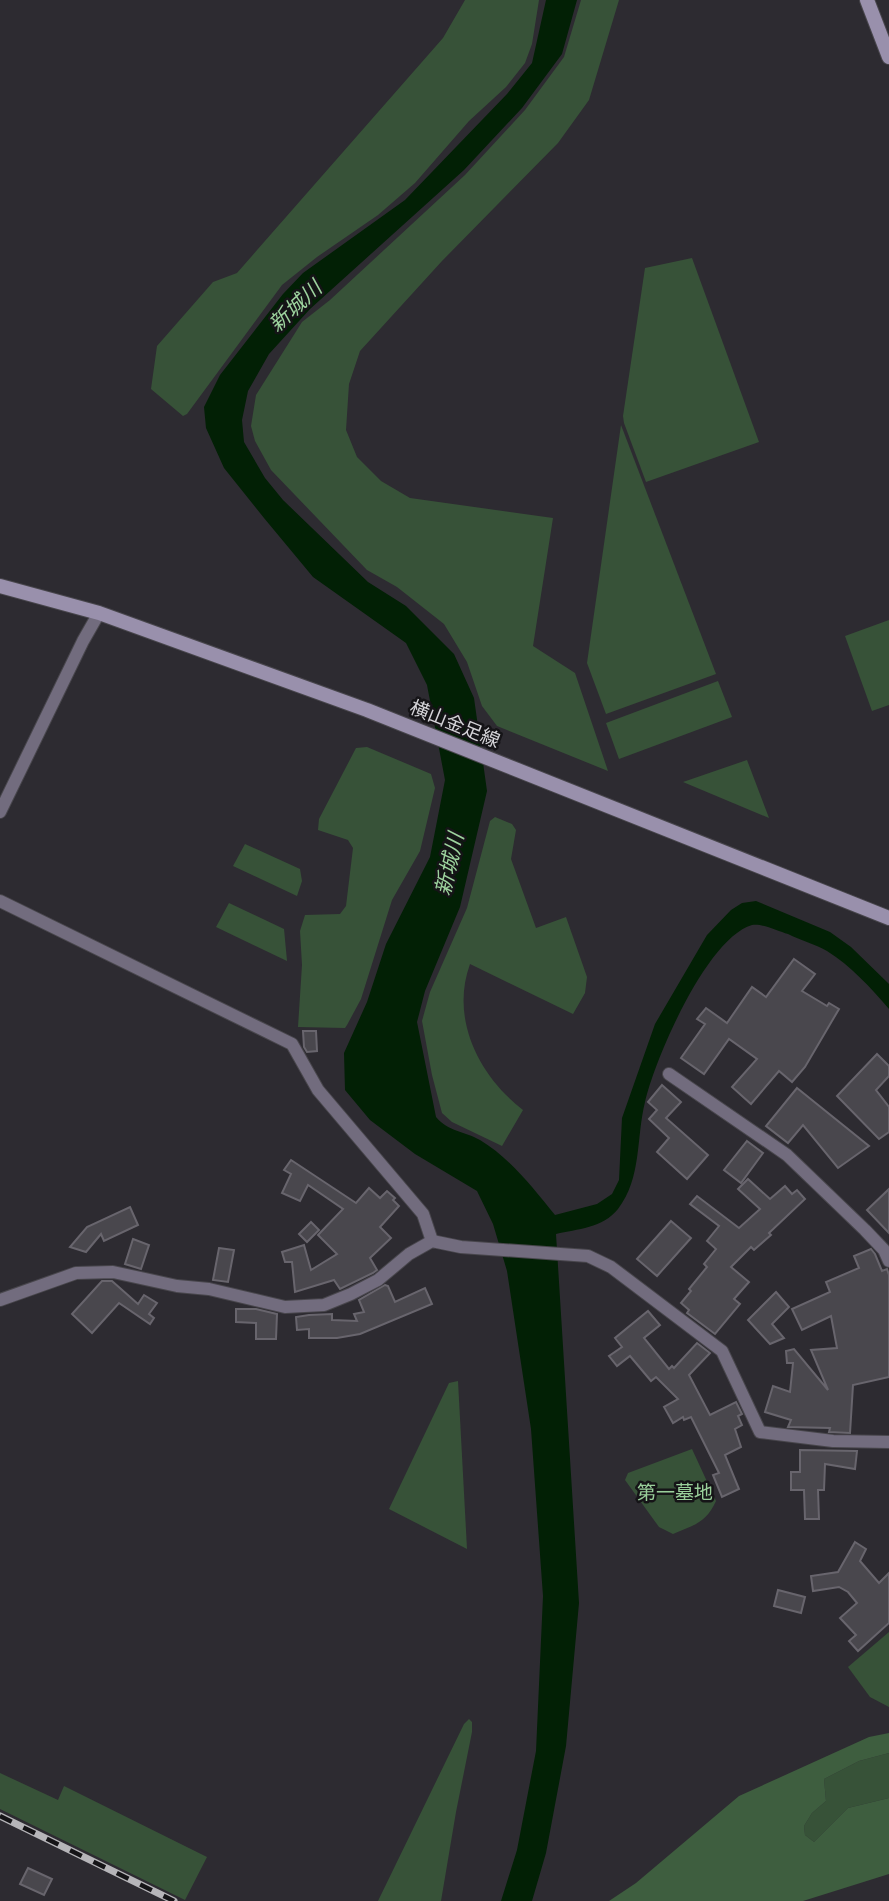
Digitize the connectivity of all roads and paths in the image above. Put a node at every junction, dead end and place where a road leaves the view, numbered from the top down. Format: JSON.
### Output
{"nodes":[{"id":1,"x":867,"y":0,"type":"edge"},
{"id":2,"x":889,"y":57,"type":"edge"},
{"id":3,"x":0,"y":586,"type":"edge"},
{"id":4,"x":99,"y":613,"type":"junction"},
{"id":5,"x":0,"y":813,"type":"edge"},
{"id":6,"x":0,"y":901,"type":"edge"},
{"id":7,"x":889,"y":918,"type":"edge"},
{"id":8,"x":670,"y":1074,"type":"dead end"},
{"id":9,"x":432,"y":1241,"type":"junction"},
{"id":10,"x":889,"y":1261,"type":"edge"},
{"id":11,"x":0,"y":1300,"type":"edge"},
{"id":12,"x":889,"y":1442,"type":"edge"}],
"edges":[{"from":1,"to":2,"type":"street"},
{"from":3,"to":4,"type":"street","name":"横山金足線"},
{"from":4,"to":5,"type":"street"},
{"from":4,"to":7,"type":"street","name":"横山金足線"},
{"from":6,"to":9,"type":"street"},
{"from":8,"to":10,"type":"street"},
{"from":9,"to":11,"type":"street"},
{"from":9,"to":12,"type":"street"}]}
